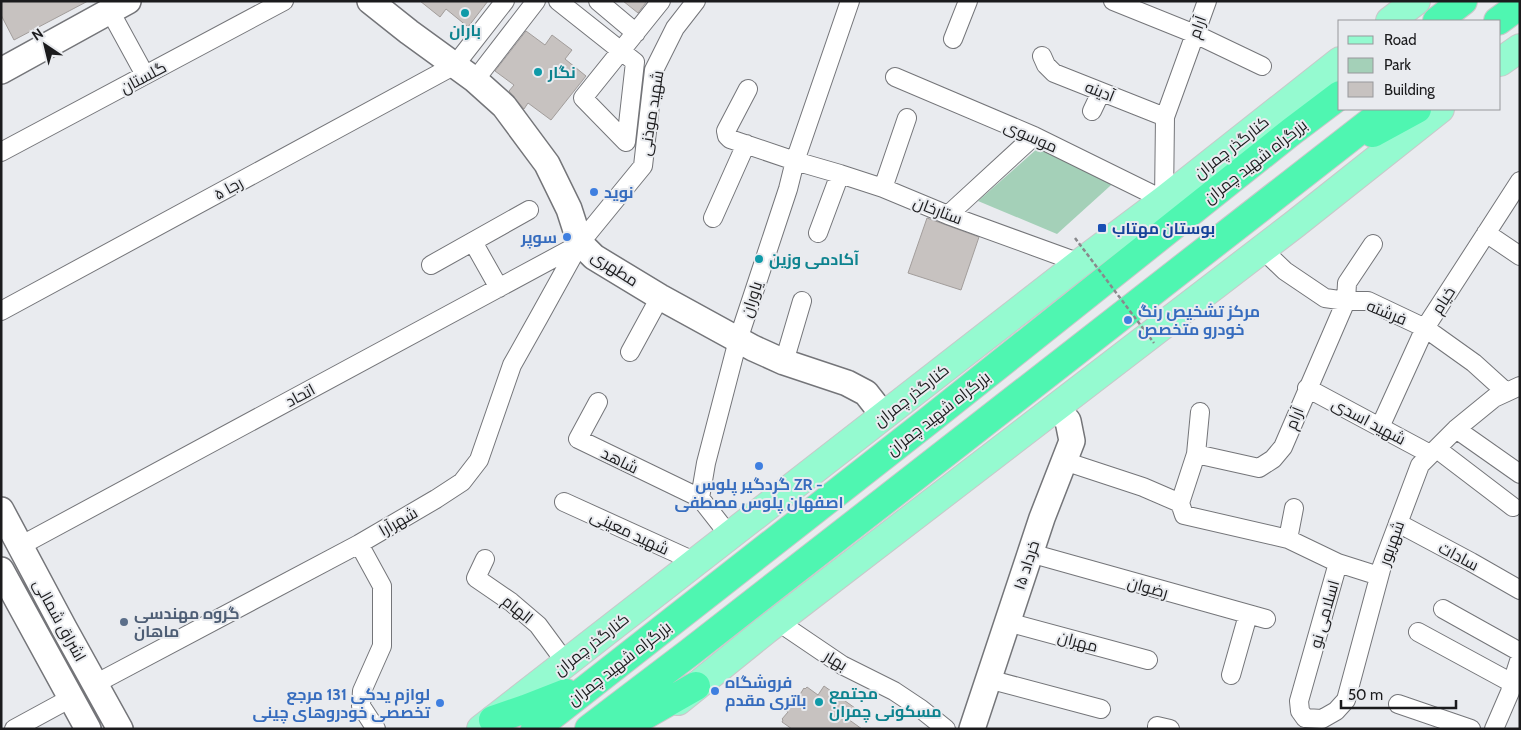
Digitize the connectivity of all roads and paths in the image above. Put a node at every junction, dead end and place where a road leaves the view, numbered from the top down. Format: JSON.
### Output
{"nodes":[{"id":1,"x":284,"y":1,"type":"edge"},
{"id":2,"x":370,"y":1,"type":"edge"},
{"id":3,"x":504,"y":1,"type":"edge"},
{"id":4,"x":536,"y":1,"type":"edge"},
{"id":5,"x":558,"y":1,"type":"edge"},
{"id":6,"x":598,"y":1,"type":"edge"},
{"id":7,"x":661,"y":1,"type":"edge"},
{"id":8,"x":696,"y":1,"type":"edge"},
{"id":9,"x":850,"y":1,"type":"edge"},
{"id":10,"x":968,"y":1,"type":"edge"},
{"id":11,"x":1113,"y":1,"type":"edge"},
{"id":12,"x":1207,"y":1,"type":"edge"},
{"id":13,"x":1416,"y":1,"type":"edge"},
{"id":14,"x":1463,"y":1,"type":"edge"},
{"id":15,"x":1520,"y":5,"type":"edge"},
{"id":16,"x":119,"y":6,"type":"edge"},
{"id":17,"x":1391,"y":20,"type":"edge"},
{"id":18,"x":1438,"y":20,"type":"edge"},
{"id":19,"x":1499,"y":20,"type":"edge"},
{"id":20,"x":636,"y":33,"type":"junction"},
{"id":21,"x":1195,"y":34,"type":"junction"},
{"id":22,"x":952,"y":40,"type":"dead end"},
{"id":23,"x":621,"y":50,"type":"junction"},
{"id":24,"x":1042,"y":56,"type":"dead end"},
{"id":25,"x":1338,"y":63,"type":"edge"},
{"id":26,"x":455,"y":64,"type":"junction"},
{"id":27,"x":1262,"y":66,"type":"dead end"},
{"id":28,"x":1,"y":71,"type":"edge"},
{"id":29,"x":145,"y":75,"type":"junction"},
{"id":30,"x":895,"y":77,"type":"dead end"},
{"id":31,"x":475,"y":80,"type":"junction"},
{"id":32,"x":1338,"y":88,"type":"edge"},
{"id":33,"x":748,"y":89,"type":"dead end"},
{"id":34,"x":1101,"y":92,"type":"junction"},
{"id":35,"x":1330,"y":102,"type":"edge"},
{"id":36,"x":1386,"y":110,"type":"edge"},
{"id":37,"x":1414,"y":110,"type":"edge"},
{"id":38,"x":1439,"y":110,"type":"edge"},
{"id":39,"x":1092,"y":111,"type":"dead end"},
{"id":40,"x":1165,"y":117,"type":"junction"},
{"id":41,"x":908,"y":118,"type":"dead end"},
{"id":42,"x":1034,"y":136,"type":"junction"},
{"id":43,"x":746,"y":144,"type":"junction"},
{"id":44,"x":1,"y":152,"type":"edge"},
{"id":45,"x":795,"y":162,"type":"junction"},
{"id":46,"x":1317,"y":164,"type":"junction"},
{"id":47,"x":840,"y":174,"type":"junction"},
{"id":48,"x":883,"y":188,"type":"junction"},
{"id":49,"x":1517,"y":190,"type":"edge"},
{"id":50,"x":1164,"y":200,"type":"junction"},
{"id":51,"x":529,"y":210,"type":"dead end"},
{"id":52,"x":948,"y":214,"type":"junction"},
{"id":53,"x":713,"y":218,"type":"dead end"},
{"id":54,"x":818,"y":233,"type":"dead end"},
{"id":55,"x":1486,"y":233,"type":"junction"},
{"id":56,"x":473,"y":242,"type":"junction"},
{"id":57,"x":580,"y":243,"type":"junction"},
{"id":58,"x":1373,"y":244,"type":"dead end"},
{"id":59,"x":1262,"y":249,"type":"junction"},
{"id":60,"x":1078,"y":250,"type":"junction"},
{"id":61,"x":1520,"y":256,"type":"edge"},
{"id":62,"x":431,"y":265,"type":"dead end"},
{"id":63,"x":499,"y":288,"type":"junction"},
{"id":64,"x":660,"y":297,"type":"junction"},
{"id":65,"x":1346,"y":301,"type":"junction"},
{"id":66,"x":802,"y":302,"type":"dead end"},
{"id":67,"x":1,"y":311,"type":"edge"},
{"id":68,"x":1424,"y":328,"type":"junction"},
{"id":69,"x":738,"y":340,"type":"junction"},
{"id":70,"x":1154,"y":343,"type":"dead end"},
{"id":71,"x":630,"y":352,"type":"dead end"},
{"id":72,"x":784,"y":362,"type":"junction"},
{"id":73,"x":1307,"y":388,"type":"junction"},
{"id":74,"x":1513,"y":389,"type":"edge"},
{"id":75,"x":598,"y":402,"type":"dead end"},
{"id":76,"x":1056,"y":406,"type":"junction"},
{"id":77,"x":1200,"y":412,"type":"dead end"},
{"id":78,"x":884,"y":416,"type":"junction"},
{"id":79,"x":1380,"y":427,"type":"junction"},
{"id":80,"x":1456,"y":429,"type":"junction"},
{"id":81,"x":1433,"y":451,"type":"junction"},
{"id":82,"x":1196,"y":454,"type":"junction"},
{"id":83,"x":1064,"y":461,"type":"junction"},
{"id":84,"x":1520,"y":474,"type":"edge"},
{"id":85,"x":700,"y":498,"type":"junction"},
{"id":86,"x":564,"y":502,"type":"dead end"},
{"id":87,"x":1180,"y":503,"type":"junction"},
{"id":88,"x":1513,"y":506,"type":"dead end"},
{"id":89,"x":1294,"y":508,"type":"dead end"},
{"id":90,"x":1,"y":510,"type":"edge"},
{"id":91,"x":1398,"y":523,"type":"junction"},
{"id":92,"x":729,"y":535,"type":"junction"},
{"id":93,"x":1288,"y":539,"type":"junction"},
{"id":94,"x":359,"y":544,"type":"junction"},
{"id":95,"x":20,"y":546,"type":"junction"},
{"id":96,"x":1030,"y":553,"type":"junction"},
{"id":97,"x":485,"y":558,"type":"dead end"},
{"id":98,"x":696,"y":562,"type":"junction"},
{"id":99,"x":1338,"y":563,"type":"junction"},
{"id":100,"x":1,"y":570,"type":"edge"},
{"id":101,"x":1379,"y":576,"type":"junction"},
{"id":102,"x":1520,"y":590,"type":"edge"},
{"id":103,"x":1443,"y":609,"type":"dead end"},
{"id":104,"x":1248,"y":615,"type":"junction"},
{"id":105,"x":1266,"y":619,"type":"dead end"},
{"id":106,"x":777,"y":622,"type":"junction"},
{"id":107,"x":1007,"y":622,"type":"junction"},
{"id":108,"x":1418,"y":632,"type":"dead end"},
{"id":109,"x":1520,"y":652,"type":"edge"},
{"id":110,"x":1520,"y":658,"type":"edge"},
{"id":111,"x":1148,"y":660,"type":"dead end"},
{"id":112,"x":566,"y":663,"type":"junction"},
{"id":113,"x":1231,"y":675,"type":"dead end"},
{"id":114,"x":988,"y":679,"type":"junction"},
{"id":115,"x":597,"y":680,"type":"junction"},
{"id":116,"x":95,"y":684,"type":"junction"},
{"id":117,"x":696,"y":686,"type":"junction"},
{"id":118,"x":1514,"y":690,"type":"edge"},
{"id":119,"x":71,"y":698,"type":"junction"},
{"id":120,"x":1398,"y":704,"type":"dead end"},
{"id":121,"x":1101,"y":710,"type":"dead end"},
{"id":122,"x":1305,"y":723,"type":"edge"},
{"id":123,"x":487,"y":724,"type":"edge"},
{"id":124,"x":14,"y":729,"type":"edge"},
{"id":125,"x":88,"y":729,"type":"edge"},
{"id":126,"x":120,"y":729,"type":"edge"},
{"id":127,"x":376,"y":729,"type":"edge"},
{"id":128,"x":535,"y":729,"type":"edge"},
{"id":129,"x":589,"y":729,"type":"edge"},
{"id":130,"x":622,"y":729,"type":"edge"},
{"id":131,"x":644,"y":729,"type":"edge"},
{"id":132,"x":946,"y":729,"type":"edge"},
{"id":133,"x":972,"y":729,"type":"edge"},
{"id":134,"x":1157,"y":729,"type":"edge"},
{"id":135,"x":1170,"y":729,"type":"edge"},
{"id":136,"x":1471,"y":729,"type":"edge"},
{"id":137,"x":1494,"y":729,"type":"edge"}],
"edges":[{"from":1,"to":29,"type":"street","name":"گلستان"},
{"from":2,"to":26,"type":"street","name":"مطهری"},
{"from":3,"to":26,"type":"street"},
{"from":4,"to":31,"type":"street"},
{"from":5,"to":23,"type":"street"},
{"from":6,"to":20,"type":"street"},
{"from":7,"to":20,"type":"street"},
{"from":8,"to":57,"type":"street","name":"شهید موذنی"},
{"from":9,"to":45,"type":"street","name":"یاوران"},
{"from":10,"to":22,"type":"street"},
{"from":11,"to":21,"type":"street"},
{"from":12,"to":21,"type":"street","name":"آرام"},
{"from":13,"to":17,"type":"main road"},
{"from":14,"to":18,"type":"highway"},
{"from":15,"to":19,"type":"highway"},
{"from":16,"to":28,"type":"street"},
{"from":16,"to":29,"type":"street"},
{"from":20,"to":23,"type":"street"},
{"from":21,"to":27,"type":"street"},
{"from":21,"to":40,"type":"street","name":"آرام"},
{"from":23,"to":23,"type":"street"},
{"from":24,"to":34,"type":"street","name":"آدینه"},
{"from":25,"to":50,"type":"main road","name":"کنارگذر چمران"},
{"from":26,"to":31,"type":"street","name":"مطهری"},
{"from":26,"to":67,"type":"street","name":"رجا ۵"},
{"from":29,"to":44,"type":"street","name":"گلستان"},
{"from":30,"to":42,"type":"street","name":"موسوی"},
{"from":31,"to":57,"type":"street","name":"مطهری"},
{"from":32,"to":35,"type":"highway","name":"بزرگراه شهید چمران"},
{"from":33,"to":43,"type":"street","name":"ستارخان"},
{"from":34,"to":39,"type":"street"},
{"from":34,"to":40,"type":"street","name":"آدینه"},
{"from":35,"to":115,"type":"highway","name":"بزرگراه شهید چمران"},
{"from":36,"to":46,"type":"highway","name":"بزرگراه شهید چمران"},
{"from":37,"to":46,"type":"highway"},
{"from":38,"to":59,"type":"main road"},
{"from":40,"to":50,"type":"street","name":"آرام"},
{"from":41,"to":48,"type":"street"},
{"from":42,"to":50,"type":"street","name":"موسوی"},
{"from":42,"to":52,"type":"street"},
{"from":43,"to":45,"type":"street","name":"ستارخان"},
{"from":43,"to":53,"type":"street"},
{"from":45,"to":47,"type":"street","name":"ستارخان"},
{"from":45,"to":69,"type":"street","name":"یاوران"},
{"from":46,"to":129,"type":"highway","name":"بزرگراه شهید چمران"},
{"from":47,"to":48,"type":"street","name":"ستارخان"},
{"from":47,"to":54,"type":"street"},
{"from":48,"to":52,"type":"street","name":"ستارخان"},
{"from":49,"to":55,"type":"street","name":"خیام"},
{"from":50,"to":60,"type":"main road","name":"کنارگذر چمران"},
{"from":51,"to":56,"type":"street"},
{"from":52,"to":60,"type":"street","name":"ستارخان"},
{"from":55,"to":61,"type":"street"},
{"from":55,"to":68,"type":"street","name":"خیام"},
{"from":56,"to":62,"type":"street"},
{"from":56,"to":63,"type":"street"},
{"from":57,"to":63,"type":"street","name":"اتحاد"},
{"from":57,"to":64,"type":"street","name":"مطهری"},
{"from":57,"to":94,"type":"street","name":"شهرآرا"},
{"from":58,"to":65,"type":"street","name":"آرام"},
{"from":59,"to":65,"type":"street","name":"فرشته"},
{"from":59,"to":76,"type":"main road"},
{"from":60,"to":70,"type":"path","bridge":true},
{"from":60,"to":78,"type":"main road","name":"کنارگذر چمران"},
{"from":63,"to":95,"type":"street","name":"اتحاد"},
{"from":64,"to":69,"type":"street","name":"مطهری"},
{"from":64,"to":71,"type":"street"},
{"from":65,"to":68,"type":"street","name":"فرشته"},
{"from":65,"to":73,"type":"street","name":"آرام"},
{"from":66,"to":72,"type":"street"},
{"from":68,"to":74,"type":"street","name":"فرشته"},
{"from":68,"to":79,"type":"street","name":"خیام"},
{"from":69,"to":72,"type":"street","name":"مطهری"},
{"from":69,"to":85,"type":"street","name":"یاوران"},
{"from":72,"to":78,"type":"street","name":"مطهری"},
{"from":73,"to":79,"type":"street","name":"شهید اسدی"},
{"from":73,"to":82,"type":"street","name":"آرام"},
{"from":74,"to":80,"type":"street","name":"شهریور"},
{"from":75,"to":85,"type":"street","name":"شاهد"},
{"from":76,"to":83,"type":"street","name":"۱۵ خرداد"},
{"from":76,"to":106,"type":"main road"},
{"from":77,"to":82,"type":"street"},
{"from":78,"to":92,"type":"main road","name":"کنارگذر چمران"},
{"from":79,"to":81,"type":"street","name":"شهید اسدی"},
{"from":80,"to":81,"type":"street","name":"شهریور"},
{"from":80,"to":84,"type":"street"},
{"from":81,"to":88,"type":"street","name":"شهید اسدی"},
{"from":81,"to":91,"type":"street","name":"شهریور"},
{"from":82,"to":87,"type":"street"},
{"from":83,"to":87,"type":"street"},
{"from":83,"to":96,"type":"street","name":"۱۵ خرداد"},
{"from":85,"to":92,"type":"street"},
{"from":86,"to":98,"type":"street","name":"شهید معینی"},
{"from":87,"to":93,"type":"street","name":"اسلامی نو"},
{"from":89,"to":93,"type":"street"},
{"from":90,"to":95,"type":"street","name":"اشراق شمالی"},
{"from":91,"to":101,"type":"street","name":"شهریور"},
{"from":91,"to":102,"type":"street","name":"سادات"},
{"from":92,"to":98,"type":"main road","name":"کنارگذر چمران"},
{"from":93,"to":99,"type":"street","name":"اسلامی نو"},
{"from":94,"to":116,"type":"street","name":"شهرآرا"},
{"from":94,"to":127,"type":"street"},
{"from":95,"to":116,"type":"street","name":"اشراق شمالی"},
{"from":96,"to":104,"type":"street","name":"رضوان"},
{"from":96,"to":107,"type":"street","name":"۱۵ خرداد"},
{"from":97,"to":112,"type":"street","name":"الهام"},
{"from":98,"to":112,"type":"main road","name":"کنارگذر چمران"},
{"from":99,"to":101,"type":"street"},
{"from":99,"to":122,"type":"street","name":"اسلامی نو"},
{"from":100,"to":119,"type":"street","name":"اشراق شمالی"},
{"from":101,"to":122,"type":"street","name":"شهریور"},
{"from":103,"to":109,"type":"street"},
{"from":104,"to":105,"type":"street","name":"رضوان"},
{"from":104,"to":113,"type":"street"},
{"from":106,"to":117,"type":"main road"},
{"from":106,"to":132,"type":"street","name":"بهار"},
{"from":107,"to":111,"type":"street","name":"مهران"},
{"from":107,"to":114,"type":"street","name":"۱۵ خرداد"},
{"from":108,"to":118,"type":"street"},
{"from":110,"to":118,"type":"street"},
{"from":112,"to":123,"type":"main road","name":"کنارگذر چمران"},
{"from":114,"to":121,"type":"street"},
{"from":114,"to":133,"type":"street","name":"۱۵ خرداد"},
{"from":115,"to":123,"type":"highway"},
{"from":115,"to":128,"type":"highway","name":"بزرگراه شهید چمران"},
{"from":116,"to":126,"type":"street","name":"اشراق شمالی"},
{"from":117,"to":130,"type":"highway"},
{"from":117,"to":131,"type":"main road"},
{"from":118,"to":137,"type":"street"},
{"from":119,"to":124,"type":"street"},
{"from":119,"to":125,"type":"street","name":"اشراق شمالی"},
{"from":120,"to":136,"type":"street"},
{"from":134,"to":135,"type":"street"}]}
